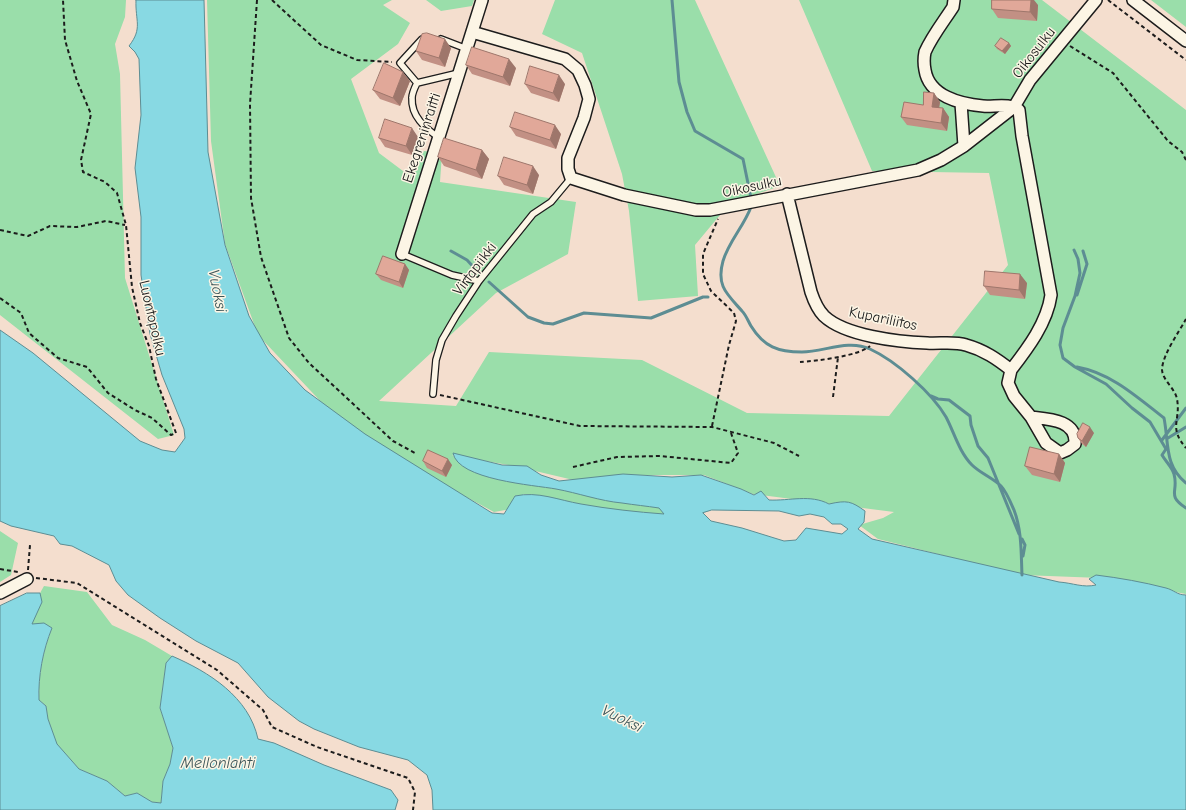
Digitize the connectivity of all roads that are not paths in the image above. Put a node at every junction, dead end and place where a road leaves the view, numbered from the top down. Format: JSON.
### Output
{"nodes":[{"id":1,"x":482,"y":0,"type":"edge"},
{"id":2,"x":954,"y":0,"type":"edge"},
{"id":3,"x":1096,"y":0,"type":"edge"},
{"id":4,"x":1133,"y":0,"type":"edge"},
{"id":5,"x":472,"y":32,"type":"junction"},
{"id":6,"x":1186,"y":41,"type":"edge"},
{"id":7,"x":467,"y":49,"type":"junction"},
{"id":8,"x":459,"y":73,"type":"junction"},
{"id":9,"x":417,"y":83,"type":"junction"},
{"id":10,"x":961,"y":103,"type":"junction"},
{"id":11,"x":1014,"y":107,"type":"junction"},
{"id":12,"x":438,"y":137,"type":"junction"},
{"id":13,"x":964,"y":146,"type":"junction"},
{"id":14,"x":572,"y":178,"type":"junction"},
{"id":15,"x":787,"y":194,"type":"junction"},
{"id":16,"x":402,"y":254,"type":"joint"},
{"id":17,"x":479,"y":281,"type":"junction"},
{"id":18,"x":1011,"y":370,"type":"junction"},
{"id":19,"x":433,"y":394,"type":"road end"},
{"id":20,"x":1030,"y":417,"type":"dead end"},
{"id":21,"x":26,"y":579,"type":"road end"},
{"id":22,"x":0,"y":593,"type":"edge"}],
"edges":[{"from":1,"to":5,"type":"street","name":"Ekegreninraitti"},
{"from":2,"to":10,"type":"street"},
{"from":3,"to":11,"type":"street","name":"Oikosulku"},
{"from":4,"to":6,"type":"street"},
{"from":5,"to":7,"type":"street","name":"Ekegreninraitti"},
{"from":5,"to":14,"type":"street"},
{"from":7,"to":8,"type":"street","name":"Ekegreninraitti"},
{"from":7,"to":9,"type":"lane"},
{"from":8,"to":9,"type":"lane"},
{"from":8,"to":12,"type":"street","name":"Ekegreninraitti"},
{"from":9,"to":12,"type":"lane"},
{"from":10,"to":11,"type":"street"},
{"from":10,"to":13,"type":"street"},
{"from":11,"to":13,"type":"street","name":"Oikosulku"},
{"from":11,"to":18,"type":"street"},
{"from":12,"to":16,"type":"street","name":"Ekegreninraitti"},
{"from":13,"to":15,"type":"street","name":"Oikosulku"},
{"from":14,"to":15,"type":"street","name":"Oikosulku"},
{"from":14,"to":17,"type":"lane","name":"Virtapiikki"},
{"from":15,"to":18,"type":"street","name":"Kupariliitos"},
{"from":16,"to":17,"type":"lane"},
{"from":17,"to":19,"type":"lane","name":"Virtapiikki"},
{"from":18,"to":20,"type":"street"},
{"from":21,"to":22,"type":"street"}]}
